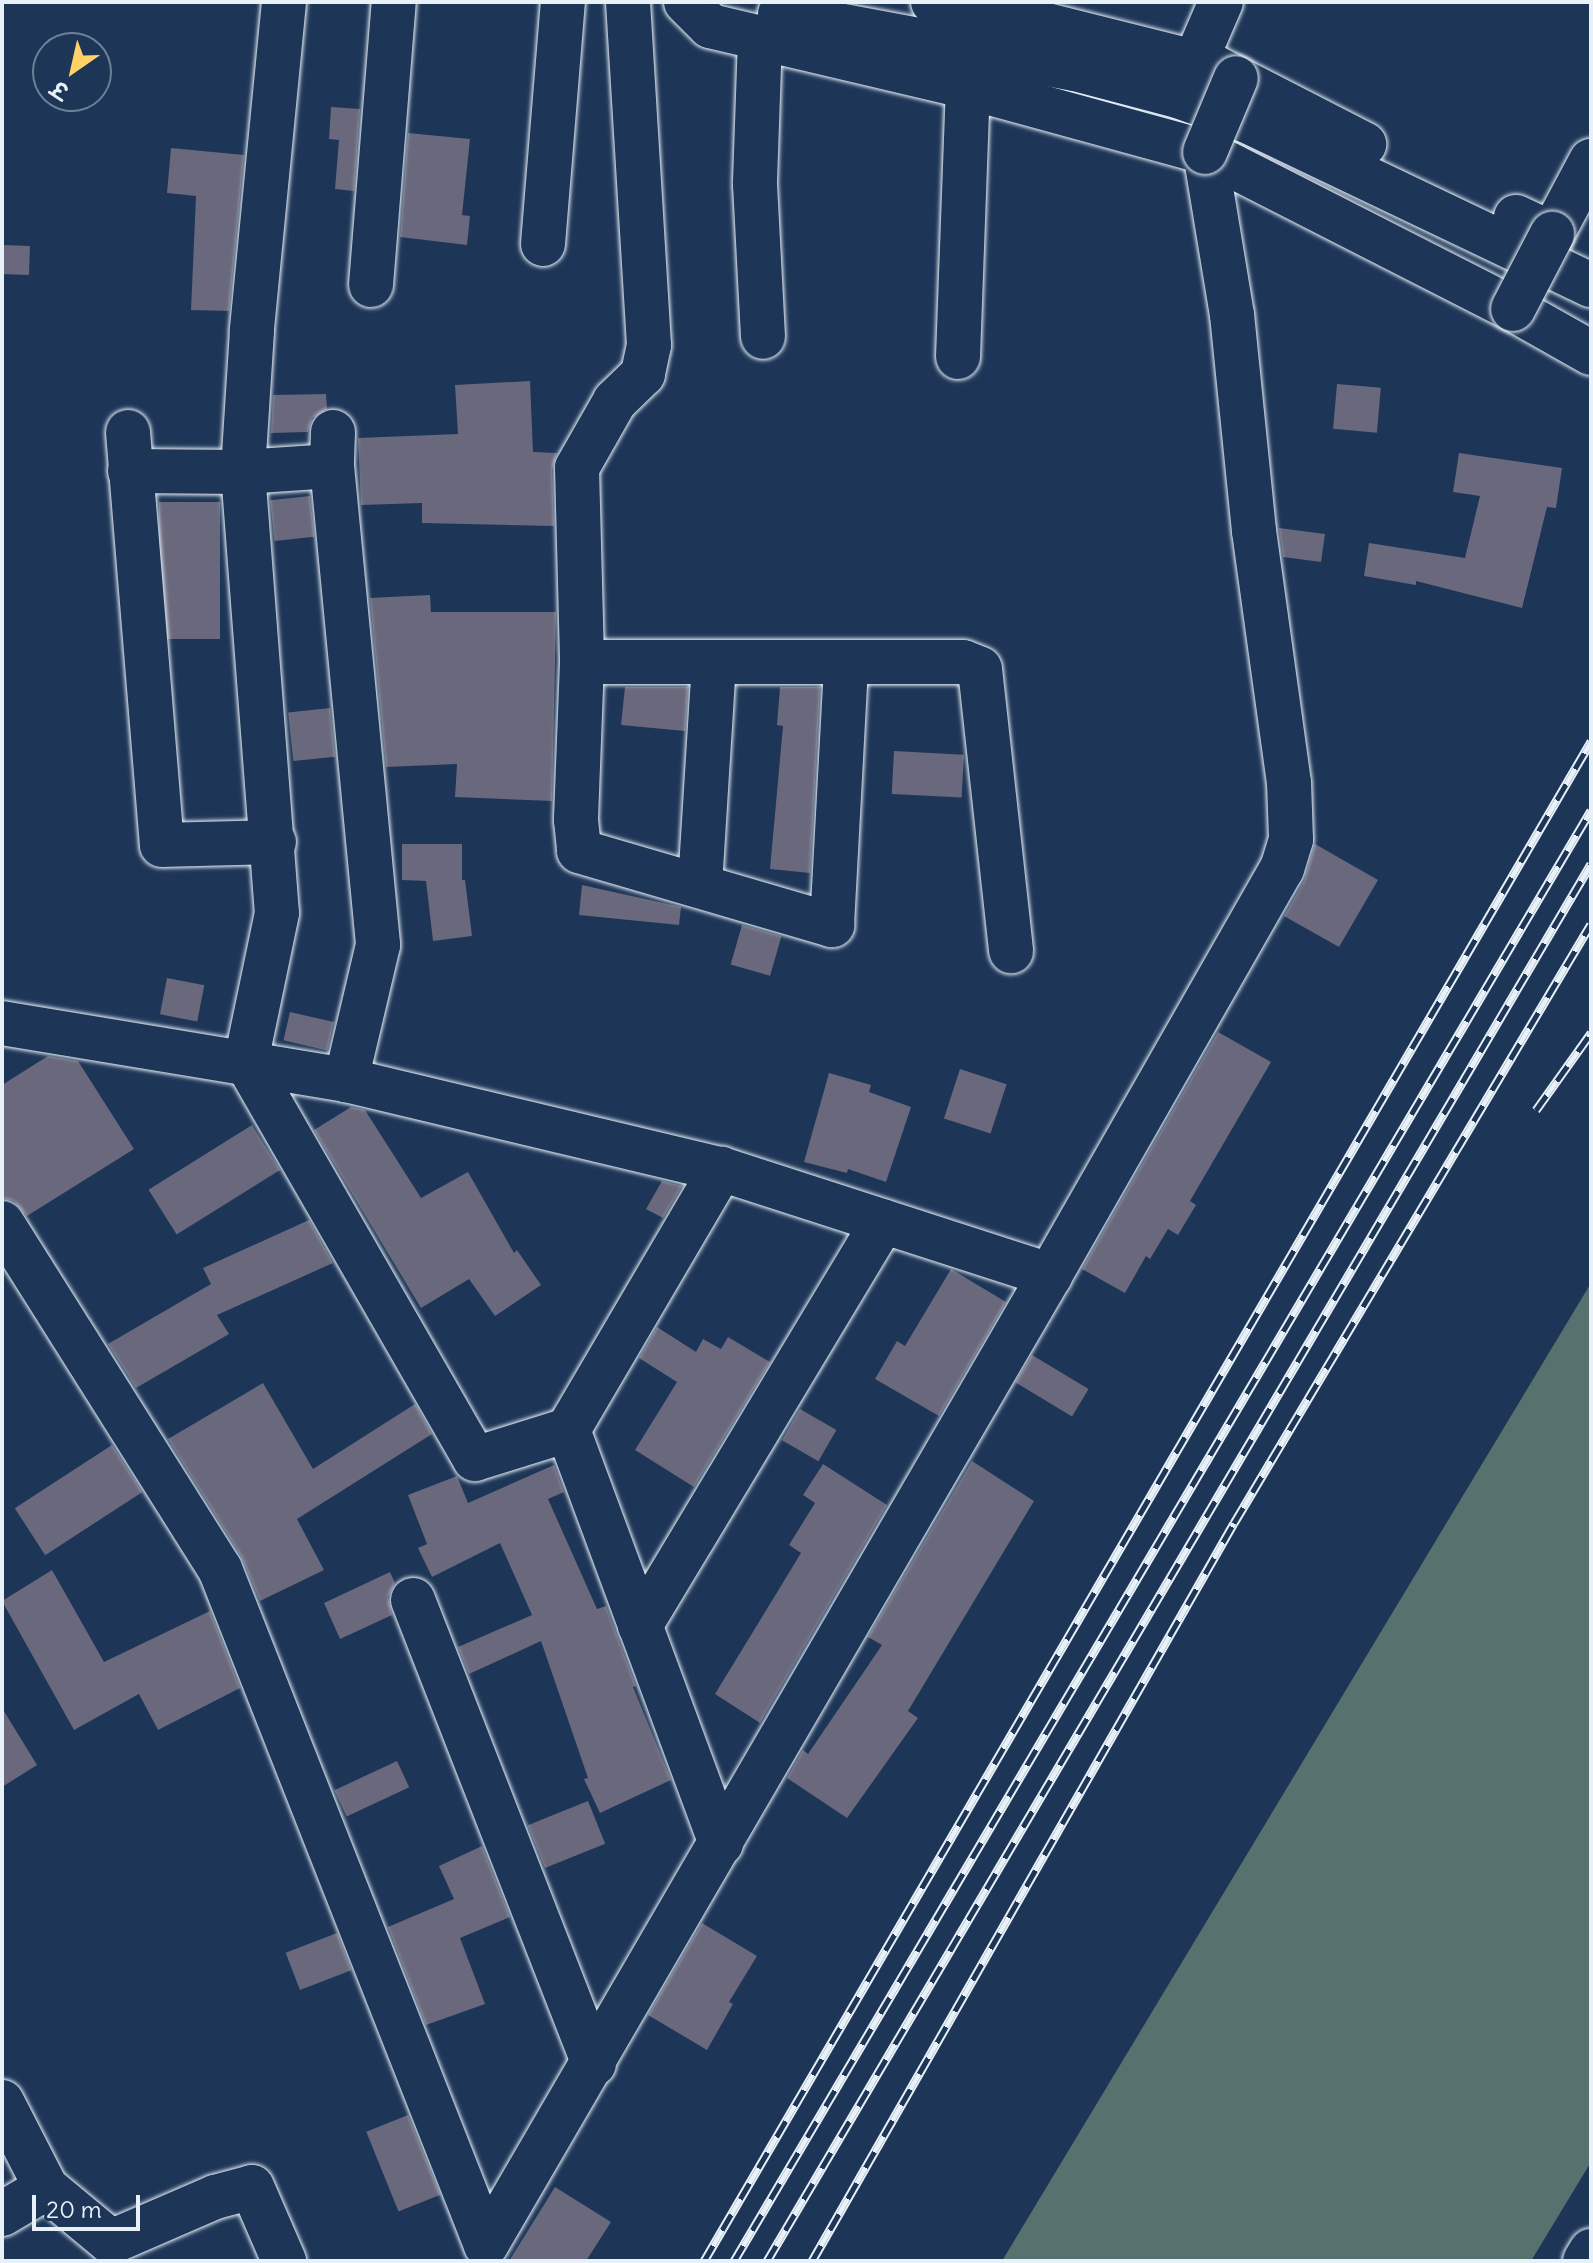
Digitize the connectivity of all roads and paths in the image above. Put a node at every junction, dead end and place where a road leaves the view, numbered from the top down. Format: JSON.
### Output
{"nodes":[{"id":1,"x":284,"y":2,"type":"edge"},
{"id":2,"x":394,"y":2,"type":"edge"},
{"id":3,"x":563,"y":2,"type":"edge"},
{"id":4,"x":628,"y":2,"type":"edge"},
{"id":5,"x":686,"y":2,"type":"edge"},
{"id":6,"x":712,"y":2,"type":"edge"},
{"id":7,"x":933,"y":2,"type":"edge"},
{"id":8,"x":1221,"y":2,"type":"edge"},
{"id":9,"x":1017,"y":9,"type":"edge"},
{"id":10,"x":760,"y":38,"type":"junction"},
{"id":11,"x":1195,"y":62,"type":"junction"},
{"id":12,"x":1236,"y":78,"type":"junction"},
{"id":13,"x":968,"y":87,"type":"junction"},
{"id":14,"x":1205,"y":152,"type":"junction"},
{"id":15,"x":1591,"y":161,"type":"edge"},
{"id":16,"x":1552,"y":234,"type":"junction"},
{"id":17,"x":543,"y":244,"type":"dead end"},
{"id":18,"x":371,"y":285,"type":"dead end"},
{"id":19,"x":1591,"y":285,"type":"edge"},
{"id":20,"x":1513,"y":309,"type":"junction"},
{"id":21,"x":763,"y":337,"type":"dead end"},
{"id":22,"x":1591,"y":353,"type":"edge"},
{"id":23,"x":958,"y":357,"type":"dead end"},
{"id":24,"x":243,"y":472,"type":"junction"},
{"id":25,"x":582,"y":662,"type":"junction"},
{"id":26,"x":714,"y":664,"type":"junction"},
{"id":27,"x":846,"y":664,"type":"junction"},
{"id":28,"x":274,"y":842,"type":"junction"},
{"id":29,"x":700,"y":885,"type":"junction"},
{"id":30,"x":1011,"y":951,"type":"dead end"},
{"id":31,"x":2,"y":1023,"type":"edge"},
{"id":32,"x":246,"y":1061,"type":"junction"},
{"id":33,"x":346,"y":1080,"type":"junction"},
{"id":34,"x":721,"y":1169,"type":"junction"},
{"id":35,"x":883,"y":1221,"type":"junction"},
{"id":36,"x":2,"y":1223,"type":"edge"},
{"id":37,"x":1050,"y":1275,"type":"junction"},
{"id":38,"x":568,"y":1430,"type":"junction"},
{"id":39,"x":413,"y":1600,"type":"dead end"},
{"id":40,"x":640,"y":1626,"type":"junction"},
{"id":41,"x":721,"y":1844,"type":"junction"},
{"id":42,"x":594,"y":2064,"type":"junction"},
{"id":43,"x":2,"y":2102,"type":"edge"},
{"id":44,"x":46,"y":2188,"type":"junction"},
{"id":45,"x":2,"y":2214,"type":"edge"},
{"id":46,"x":1591,"y":2251,"type":"edge"},
{"id":47,"x":284,"y":2261,"type":"edge"},
{"id":48,"x":1585,"y":2261,"type":"edge"}],
"edges":[{"from":1,"to":24,"type":"street"},
{"from":2,"to":18,"type":"street"},
{"from":3,"to":17,"type":"street"},
{"from":4,"to":25,"type":"street"},
{"from":5,"to":10,"type":"street"},
{"from":6,"to":19,"type":"street"},
{"from":7,"to":9,"type":"street"},
{"from":8,"to":11,"type":"street"},
{"from":9,"to":11,"type":"street"},
{"from":10,"to":13,"type":"street"},
{"from":10,"to":21,"type":"street"},
{"from":11,"to":12,"type":"street"},
{"from":12,"to":14,"type":"street","bridge":true},
{"from":12,"to":16,"type":"street"},
{"from":13,"to":14,"type":"street"},
{"from":13,"to":23,"type":"street"},
{"from":14,"to":20,"type":"street"},
{"from":14,"to":37,"type":"street"},
{"from":15,"to":16,"type":"street"},
{"from":16,"to":20,"type":"street","bridge":true},
{"from":20,"to":22,"type":"street"},
{"from":24,"to":28,"type":"street"},
{"from":24,"to":28,"type":"street"},
{"from":24,"to":33,"type":"street"},
{"from":25,"to":26,"type":"street"},
{"from":25,"to":29,"type":"street"},
{"from":26,"to":27,"type":"street"},
{"from":26,"to":29,"type":"street"},
{"from":27,"to":29,"type":"street"},
{"from":27,"to":30,"type":"street"},
{"from":28,"to":32,"type":"street"},
{"from":31,"to":32,"type":"street"},
{"from":32,"to":33,"type":"street"},
{"from":32,"to":38,"type":"street"},
{"from":33,"to":34,"type":"street"},
{"from":34,"to":35,"type":"street"},
{"from":34,"to":38,"type":"street"},
{"from":35,"to":37,"type":"street"},
{"from":35,"to":40,"type":"street"},
{"from":36,"to":42,"type":"street"},
{"from":37,"to":41,"type":"street"},
{"from":38,"to":40,"type":"street"},
{"from":39,"to":42,"type":"street"},
{"from":40,"to":41,"type":"street"},
{"from":41,"to":42,"type":"street"},
{"from":43,"to":44,"type":"street"},
{"from":44,"to":45,"type":"street"},
{"from":44,"to":47,"type":"street"},
{"from":46,"to":48,"type":"street"}]}
